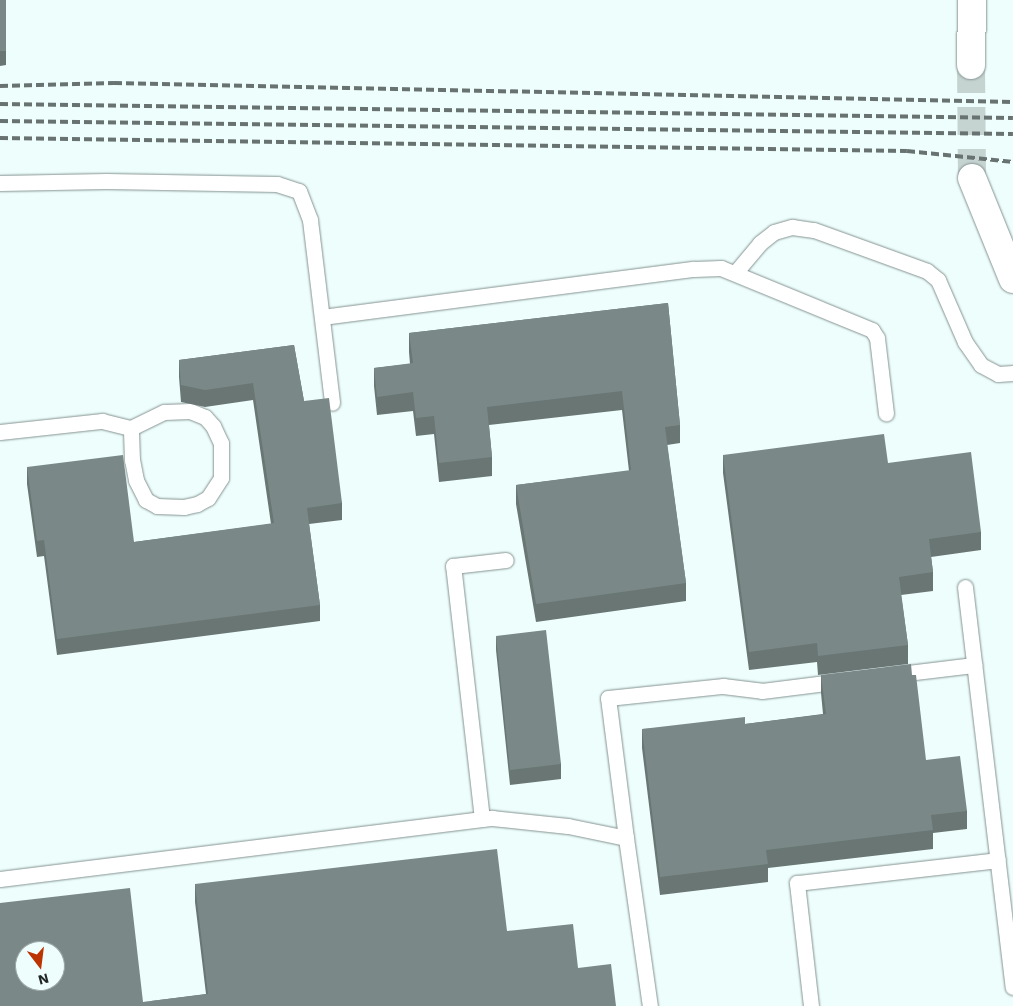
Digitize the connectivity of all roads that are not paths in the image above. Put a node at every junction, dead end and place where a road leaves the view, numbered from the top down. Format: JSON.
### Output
{"nodes":[{"id":1,"x":972,"y":0,"type":"edge"},
{"id":2,"x":971,"y":65,"type":"tunnel mouth"},
{"id":3,"x":972,"y":178,"type":"tunnel mouth"},
{"id":4,"x":0,"y":184,"type":"edge"},
{"id":5,"x":736,"y":273,"type":"junction"},
{"id":6,"x":1013,"y":279,"type":"edge"},
{"id":7,"x":322,"y":318,"type":"junction"},
{"id":8,"x":1013,"y":373,"type":"edge"},
{"id":9,"x":332,"y":403,"type":"edge"},
{"id":10,"x":886,"y":413,"type":"dead end"},
{"id":11,"x":131,"y":428,"type":"junction"},
{"id":12,"x":0,"y":432,"type":"edge"},
{"id":13,"x":506,"y":560,"type":"dead end"},
{"id":14,"x":965,"y":587,"type":"dead end"},
{"id":15,"x":974,"y":665,"type":"junction"},
{"id":16,"x":878,"y":676,"type":"edge"},
{"id":17,"x":858,"y":679,"type":"edge"},
{"id":18,"x":482,"y":819,"type":"junction"},
{"id":19,"x":626,"y":838,"type":"junction"},
{"id":20,"x":998,"y":860,"type":"junction"},
{"id":21,"x":0,"y":879,"type":"edge"},
{"id":22,"x":1013,"y":987,"type":"edge"},
{"id":23,"x":650,"y":1006,"type":"edge"},
{"id":24,"x":811,"y":1006,"type":"edge"}],
"edges":[{"from":1,"to":2,"type":"street"},
{"from":3,"to":6,"type":"street"},
{"from":4,"to":7,"type":"lane"},
{"from":5,"to":7,"type":"lane"},
{"from":5,"to":8,"type":"lane"},
{"from":5,"to":10,"type":"lane"},
{"from":7,"to":9,"type":"lane"},
{"from":11,"to":11,"type":"lane"},
{"from":11,"to":12,"type":"lane"},
{"from":13,"to":18,"type":"lane"},
{"from":14,"to":15,"type":"lane"},
{"from":15,"to":16,"type":"lane"},
{"from":15,"to":20,"type":"lane"},
{"from":17,"to":19,"type":"lane"},
{"from":18,"to":19,"type":"lane"},
{"from":18,"to":21,"type":"lane"},
{"from":19,"to":23,"type":"lane"},
{"from":20,"to":22,"type":"lane"},
{"from":20,"to":24,"type":"lane"}]}
